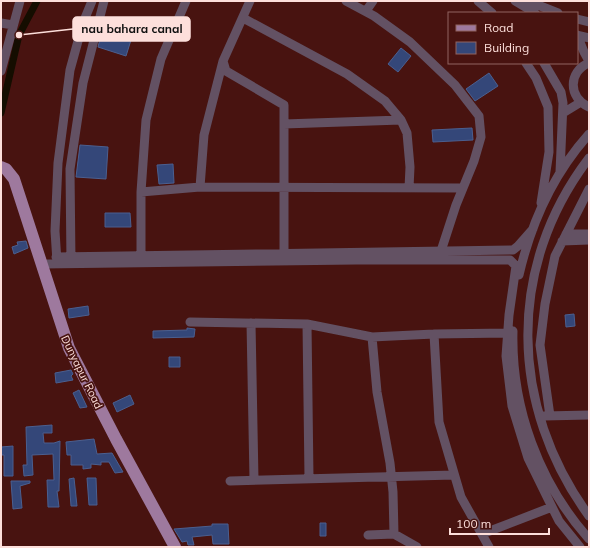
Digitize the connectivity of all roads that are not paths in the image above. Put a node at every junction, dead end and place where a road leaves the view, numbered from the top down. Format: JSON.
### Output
{"nodes":[{"id":1,"x":20,"y":1,"type":"edge"},
{"id":2,"x":92,"y":1,"type":"edge"},
{"id":3,"x":104,"y":1,"type":"edge"},
{"id":4,"x":186,"y":1,"type":"edge"},
{"id":5,"x":250,"y":1,"type":"edge"},
{"id":6,"x":346,"y":1,"type":"edge"},
{"id":7,"x":373,"y":1,"type":"edge"},
{"id":8,"x":477,"y":1,"type":"edge"},
{"id":9,"x":515,"y":1,"type":"edge"},
{"id":10,"x":528,"y":1,"type":"edge"},
{"id":11,"x":366,"y":11,"type":"junction"},
{"id":12,"x":485,"y":12,"type":"edge"},
{"id":13,"x":491,"y":12,"type":"edge"},
{"id":14,"x":533,"y":12,"type":"edge"},
{"id":15,"x":556,"y":12,"type":"edge"},
{"id":16,"x":243,"y":18,"type":"junction"},
{"id":17,"x":578,"y":19,"type":"edge"},
{"id":18,"x":589,"y":22,"type":"edge"},
{"id":19,"x":1,"y":23,"type":"edge"},
{"id":20,"x":13,"y":25,"type":"junction"},
{"id":21,"x":578,"y":35,"type":"edge"},
{"id":22,"x":578,"y":37,"type":"edge"},
{"id":23,"x":589,"y":38,"type":"edge"},
{"id":24,"x":223,"y":61,"type":"junction"},
{"id":25,"x":589,"y":62,"type":"edge"},
{"id":26,"x":527,"y":64,"type":"edge"},
{"id":27,"x":545,"y":64,"type":"edge"},
{"id":28,"x":1,"y":71,"type":"edge"},
{"id":29,"x":554,"y":80,"type":"junction"},
{"id":30,"x":573,"y":84,"type":"junction"},
{"id":31,"x":585,"y":104,"type":"edge"},
{"id":32,"x":562,"y":113,"type":"junction"},
{"id":33,"x":400,"y":120,"type":"junction"},
{"id":34,"x":284,"y":124,"type":"junction"},
{"id":35,"x":589,"y":134,"type":"edge"},
{"id":36,"x":576,"y":150,"type":"junction"},
{"id":37,"x":589,"y":157,"type":"edge"},
{"id":38,"x":1,"y":167,"type":"edge"},
{"id":39,"x":560,"y":174,"type":"junction"},
{"id":40,"x":200,"y":188,"type":"junction"},
{"id":41,"x":284,"y":188,"type":"junction"},
{"id":42,"x":409,"y":188,"type":"junction"},
{"id":43,"x":463,"y":188,"type":"junction"},
{"id":44,"x":589,"y":189,"type":"edge"},
{"id":45,"x":142,"y":192,"type":"junction"},
{"id":46,"x":539,"y":212,"type":"junction"},
{"id":47,"x":533,"y":228,"type":"junction"},
{"id":48,"x":589,"y":234,"type":"edge"},
{"id":49,"x":564,"y":238,"type":"junction"},
{"id":50,"x":589,"y":240,"type":"edge"},
{"id":51,"x":441,"y":251,"type":"junction"},
{"id":52,"x":284,"y":254,"type":"junction"},
{"id":53,"x":141,"y":256,"type":"junction"},
{"id":54,"x":56,"y":260,"type":"junction"},
{"id":55,"x":71,"y":260,"type":"junction"},
{"id":56,"x":42,"y":264,"type":"junction"},
{"id":57,"x":190,"y":322,"type":"dead end"},
{"id":58,"x":252,"y":323,"type":"junction"},
{"id":59,"x":307,"y":324,"type":"junction"},
{"id":60,"x":508,"y":333,"type":"junction"},
{"id":61,"x":434,"y":334,"type":"junction"},
{"id":62,"x":372,"y":337,"type":"junction"},
{"id":63,"x":589,"y":415,"type":"edge"},
{"id":64,"x":539,"y":416,"type":"junction"},
{"id":65,"x":550,"y":416,"type":"junction"},
{"id":66,"x":454,"y":475,"type":"junction"},
{"id":67,"x":391,"y":476,"type":"junction"},
{"id":68,"x":309,"y":478,"type":"junction"},
{"id":69,"x":254,"y":480,"type":"junction"},
{"id":70,"x":230,"y":481,"type":"dead end"},
{"id":71,"x":552,"y":507,"type":"junction"},
{"id":72,"x":589,"y":516,"type":"edge"},
{"id":73,"x":394,"y":534,"type":"junction"},
{"id":74,"x":482,"y":534,"type":"junction"},
{"id":75,"x":368,"y":535,"type":"dead end"},
{"id":76,"x":589,"y":539,"type":"edge"},
{"id":77,"x":176,"y":547,"type":"edge"},
{"id":78,"x":417,"y":547,"type":"edge"},
{"id":79,"x":489,"y":547,"type":"edge"},
{"id":80,"x":580,"y":547,"type":"edge"}],
"edges":[{"from":1,"to":20,"type":"street"},
{"from":2,"to":54,"type":"street"},
{"from":3,"to":55,"type":"street"},
{"from":4,"to":45,"type":"street"},
{"from":5,"to":16,"type":"street"},
{"from":6,"to":11,"type":"street"},
{"from":7,"to":11,"type":"street"},
{"from":8,"to":12,"type":"street"},
{"from":8,"to":13,"type":"street"},
{"from":9,"to":14,"type":"street"},
{"from":10,"to":15,"type":"street"},
{"from":11,"to":43,"type":"street"},
{"from":16,"to":24,"type":"street"},
{"from":16,"to":33,"type":"street"},
{"from":17,"to":18,"type":"street"},
{"from":19,"to":20,"type":"street"},
{"from":20,"to":28,"type":"street"},
{"from":21,"to":23,"type":"street"},
{"from":22,"to":25,"type":"street"},
{"from":24,"to":34,"type":"street"},
{"from":24,"to":40,"type":"street"},
{"from":25,"to":30,"type":"street"},
{"from":26,"to":46,"type":"street"},
{"from":27,"to":29,"type":"street"},
{"from":29,"to":30,"type":"street"},
{"from":29,"to":32,"type":"street"},
{"from":30,"to":31,"type":"street"},
{"from":31,"to":32,"type":"street"},
{"from":32,"to":39,"type":"street"},
{"from":33,"to":34,"type":"street"},
{"from":33,"to":42,"type":"street"},
{"from":34,"to":41,"type":"street"},
{"from":35,"to":36,"type":"street"},
{"from":36,"to":37,"type":"street"},
{"from":36,"to":39,"type":"street"},
{"from":37,"to":64,"type":"street"},
{"from":38,"to":56,"type":"main road","name":"Dunyapur Road"},
{"from":39,"to":46,"type":"street"},
{"from":40,"to":41,"type":"street"},
{"from":40,"to":45,"type":"street"},
{"from":41,"to":42,"type":"street"},
{"from":41,"to":52,"type":"street"},
{"from":42,"to":43,"type":"street"},
{"from":43,"to":51,"type":"street"},
{"from":44,"to":49,"type":"street"},
{"from":45,"to":53,"type":"street"},
{"from":46,"to":47,"type":"street"},
{"from":47,"to":51,"type":"street"},
{"from":47,"to":76,"type":"street"},
{"from":48,"to":49,"type":"street"},
{"from":49,"to":50,"type":"street"},
{"from":49,"to":65,"type":"street"},
{"from":51,"to":52,"type":"street"},
{"from":52,"to":53,"type":"street"},
{"from":53,"to":55,"type":"street"},
{"from":54,"to":55,"type":"street"},
{"from":54,"to":56,"type":"street"},
{"from":55,"to":60,"type":"street"},
{"from":56,"to":77,"type":"main road","name":"Dunyapur Road"},
{"from":57,"to":58,"type":"street"},
{"from":58,"to":59,"type":"street"},
{"from":58,"to":69,"type":"street"},
{"from":59,"to":62,"type":"street"},
{"from":59,"to":68,"type":"street"},
{"from":60,"to":61,"type":"street"},
{"from":60,"to":71,"type":"street"},
{"from":61,"to":62,"type":"street"},
{"from":61,"to":66,"type":"street"},
{"from":62,"to":67,"type":"street"},
{"from":63,"to":65,"type":"street"},
{"from":64,"to":65,"type":"street"},
{"from":64,"to":72,"type":"street"},
{"from":66,"to":67,"type":"street"},
{"from":66,"to":74,"type":"street"},
{"from":67,"to":68,"type":"street"},
{"from":67,"to":73,"type":"street"},
{"from":68,"to":69,"type":"street"},
{"from":69,"to":70,"type":"street"},
{"from":71,"to":74,"type":"street"},
{"from":71,"to":80,"type":"street"},
{"from":73,"to":75,"type":"street"},
{"from":73,"to":78,"type":"street"},
{"from":74,"to":79,"type":"street"}]}
